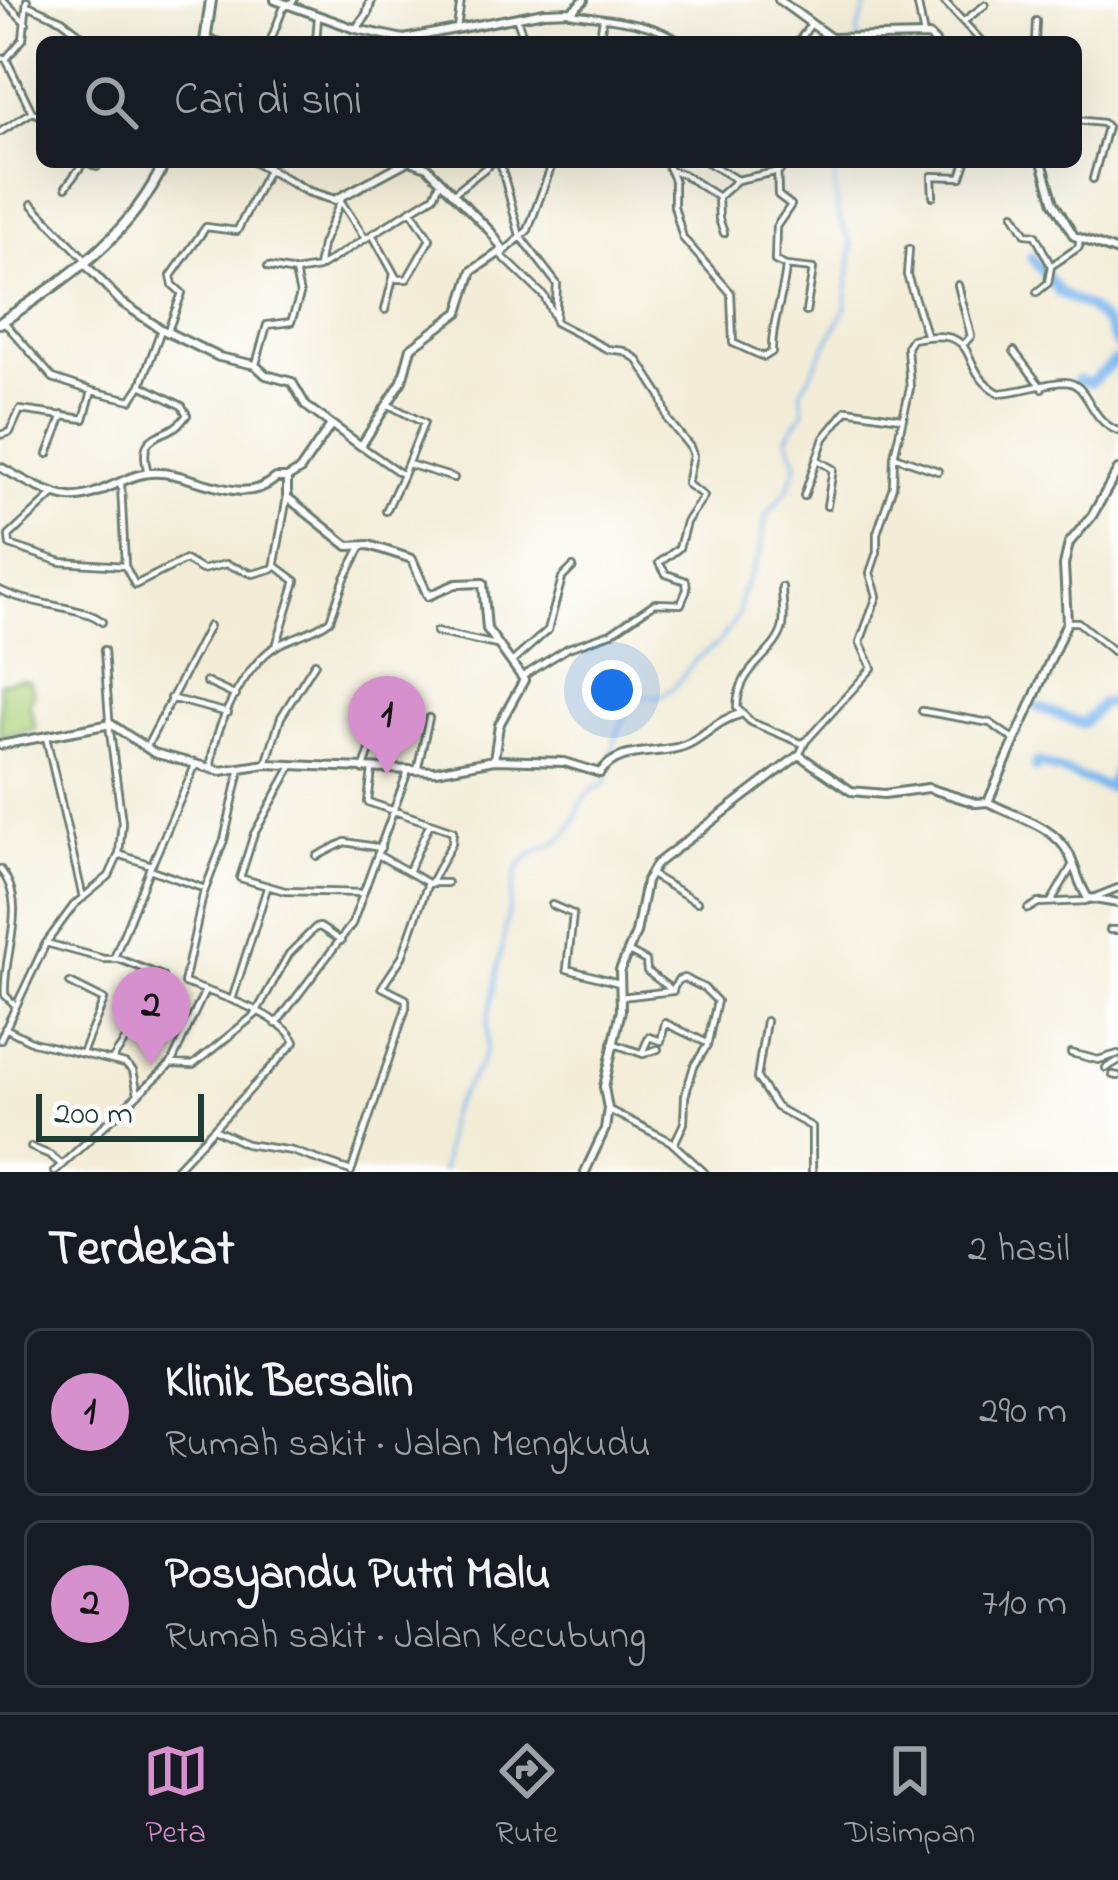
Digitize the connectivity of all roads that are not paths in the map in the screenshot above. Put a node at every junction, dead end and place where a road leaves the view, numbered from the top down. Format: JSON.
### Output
{"nodes":[{"id":1,"x":3,"y":0,"type":"edge"},
{"id":2,"x":211,"y":0,"type":"edge"},
{"id":3,"x":275,"y":0,"type":"edge"},
{"id":4,"x":371,"y":0,"type":"edge"},
{"id":5,"x":461,"y":0,"type":"edge"},
{"id":6,"x":584,"y":0,"type":"edge"},
{"id":7,"x":779,"y":0,"type":"edge"},
{"id":8,"x":917,"y":0,"type":"edge"},
{"id":9,"x":944,"y":0,"type":"edge"},
{"id":10,"x":28,"y":2,"type":"edge"},
{"id":11,"x":290,"y":3,"type":"edge"},
{"id":12,"x":985,"y":5,"type":"dead end"},
{"id":13,"x":564,"y":12,"type":"junction"},
{"id":14,"x":319,"y":17,"type":"junction"},
{"id":15,"x":603,"y":19,"type":"junction"},
{"id":16,"x":517,"y":20,"type":"junction"},
{"id":17,"x":964,"y":21,"type":"junction"},
{"id":18,"x":1036,"y":21,"type":"dead end"},
{"id":19,"x":26,"y":23,"type":"junction"},
{"id":20,"x":812,"y":24,"type":"junction"},
{"id":21,"x":457,"y":28,"type":"junction"},
{"id":22,"x":356,"y":29,"type":"junction"},
{"id":23,"x":80,"y":36,"type":"edge"},
{"id":24,"x":206,"y":36,"type":"edge"},
{"id":25,"x":273,"y":36,"type":"edge"},
{"id":26,"x":317,"y":36,"type":"edge"},
{"id":27,"x":385,"y":36,"type":"edge"},
{"id":28,"x":431,"y":36,"type":"edge"},
{"id":29,"x":524,"y":36,"type":"edge"},
{"id":30,"x":600,"y":36,"type":"edge"},
{"id":31,"x":671,"y":36,"type":"edge"},
{"id":32,"x":803,"y":36,"type":"edge"},
{"id":33,"x":828,"y":36,"type":"edge"},
{"id":34,"x":925,"y":36,"type":"edge"},
{"id":35,"x":977,"y":36,"type":"edge"},
{"id":36,"x":1035,"y":36,"type":"edge"},
{"id":37,"x":3,"y":58,"type":"edge"},
{"id":38,"x":32,"y":112,"type":"junction"},
{"id":39,"x":36,"y":114,"type":"edge"},
{"id":40,"x":1082,"y":121,"type":"edge"},
{"id":41,"x":1115,"y":122,"type":"edge"},
{"id":42,"x":1106,"y":124,"type":"junction"},
{"id":43,"x":0,"y":132,"type":"edge"},
{"id":44,"x":81,"y":168,"type":"edge"},
{"id":45,"x":161,"y":168,"type":"edge"},
{"id":46,"x":269,"y":168,"type":"joint"},
{"id":47,"x":399,"y":168,"type":"edge"},
{"id":48,"x":430,"y":168,"type":"edge"},
{"id":49,"x":488,"y":168,"type":"edge"},
{"id":50,"x":498,"y":168,"type":"edge"},
{"id":51,"x":551,"y":168,"type":"edge"},
{"id":52,"x":669,"y":168,"type":"edge"},
{"id":53,"x":717,"y":168,"type":"edge"},
{"id":54,"x":779,"y":168,"type":"edge"},
{"id":55,"x":963,"y":168,"type":"edge"},
{"id":56,"x":1044,"y":168,"type":"edge"},
{"id":57,"x":671,"y":171,"type":"junction"},
{"id":58,"x":780,"y":171,"type":"junction"},
{"id":59,"x":1093,"y":179,"type":"dead end"},
{"id":60,"x":737,"y":180,"type":"junction"},
{"id":61,"x":440,"y":183,"type":"junction"},
{"id":62,"x":66,"y":187,"type":"dead end"},
{"id":63,"x":454,"y":193,"type":"junction"},
{"id":64,"x":933,"y":196,"type":"dead end"},
{"id":65,"x":718,"y":197,"type":"junction"},
{"id":66,"x":340,"y":200,"type":"junction"},
{"id":67,"x":32,"y":204,"type":"dead end"},
{"id":68,"x":411,"y":210,"type":"junction"},
{"id":69,"x":1014,"y":214,"type":"dead end"},
{"id":70,"x":724,"y":233,"type":"dead end"},
{"id":71,"x":369,"y":236,"type":"junction"},
{"id":72,"x":520,"y":236,"type":"junction"},
{"id":73,"x":1079,"y":241,"type":"junction"},
{"id":74,"x":909,"y":249,"type":"dead end"},
{"id":75,"x":1118,"y":252,"type":"edge"},
{"id":76,"x":501,"y":255,"type":"junction"},
{"id":77,"x":87,"y":264,"type":"junction"},
{"id":78,"x":786,"y":266,"type":"junction"},
{"id":79,"x":1051,"y":266,"type":"junction"},
{"id":80,"x":268,"y":267,"type":"dead end"},
{"id":81,"x":318,"y":268,"type":"junction"},
{"id":82,"x":295,"y":272,"type":"junction"},
{"id":83,"x":394,"y":274,"type":"junction"},
{"id":84,"x":958,"y":286,"type":"dead end"},
{"id":85,"x":1037,"y":292,"type":"dead end"},
{"id":86,"x":385,"y":310,"type":"dead end"},
{"id":87,"x":806,"y":312,"type":"dead end"},
{"id":88,"x":554,"y":318,"type":"junction"},
{"id":89,"x":2,"y":322,"type":"edge"},
{"id":90,"x":164,"y":331,"type":"junction"},
{"id":91,"x":927,"y":337,"type":"junction"},
{"id":92,"x":964,"y":344,"type":"junction"},
{"id":93,"x":1015,"y":351,"type":"dead end"},
{"id":94,"x":256,"y":365,"type":"junction"},
{"id":95,"x":141,"y":386,"type":"junction"},
{"id":96,"x":1042,"y":388,"type":"junction"},
{"id":97,"x":92,"y":391,"type":"junction"},
{"id":98,"x":385,"y":404,"type":"junction"},
{"id":99,"x":63,"y":415,"type":"junction"},
{"id":100,"x":902,"y":418,"type":"junction"},
{"id":101,"x":331,"y":425,"type":"junction"},
{"id":102,"x":1118,"y":431,"type":"edge"},
{"id":103,"x":0,"y":435,"type":"edge"},
{"id":104,"x":362,"y":446,"type":"junction"},
{"id":105,"x":48,"y":454,"type":"dead end"},
{"id":106,"x":894,"y":456,"type":"junction"},
{"id":107,"x":817,"y":460,"type":"junction"},
{"id":108,"x":408,"y":464,"type":"junction"},
{"id":109,"x":0,"y":466,"type":"edge"},
{"id":110,"x":938,"y":471,"type":"dead end"},
{"id":111,"x":148,"y":473,"type":"junction"},
{"id":112,"x":1117,"y":475,"type":"edge"},
{"id":113,"x":403,"y":476,"type":"junction"},
{"id":114,"x":287,"y":478,"type":"junction"},
{"id":115,"x":454,"y":478,"type":"dead end"},
{"id":116,"x":121,"y":482,"type":"junction"},
{"id":117,"x":55,"y":493,"type":"junction"},
{"id":118,"x":805,"y":496,"type":"dead end"},
{"id":119,"x":287,"y":497,"type":"junction"},
{"id":120,"x":827,"y":506,"type":"dead end"},
{"id":121,"x":386,"y":511,"type":"dead end"},
{"id":122,"x":361,"y":547,"type":"junction"},
{"id":123,"x":125,"y":566,"type":"junction"},
{"id":124,"x":276,"y":566,"type":"junction"},
{"id":125,"x":573,"y":567,"type":"dead end"},
{"id":126,"x":782,"y":587,"type":"dead end"},
{"id":127,"x":0,"y":590,"type":"edge"},
{"id":128,"x":102,"y":622,"type":"dead end"},
{"id":129,"x":1067,"y":622,"type":"junction"},
{"id":130,"x":209,"y":626,"type":"dead end"},
{"id":131,"x":436,"y":632,"type":"dead end"},
{"id":132,"x":497,"y":645,"type":"junction"},
{"id":133,"x":275,"y":646,"type":"junction"},
{"id":134,"x":104,"y":650,"type":"dead end"},
{"id":135,"x":1118,"y":655,"type":"edge"},
{"id":136,"x":513,"y":661,"type":"junction"},
{"id":137,"x":315,"y":663,"type":"dead end"},
{"id":138,"x":523,"y":676,"type":"junction"},
{"id":139,"x":206,"y":682,"type":"dead end"},
{"id":140,"x":236,"y":696,"type":"junction"},
{"id":141,"x":170,"y":698,"type":"junction"},
{"id":142,"x":389,"y":698,"type":"dead end"},
{"id":143,"x":922,"y":711,"type":"dead end"},
{"id":144,"x":228,"y":713,"type":"junction"},
{"id":145,"x":740,"y":714,"type":"junction"},
{"id":146,"x":429,"y":718,"type":"dead end"},
{"id":147,"x":111,"y":724,"type":"junction"},
{"id":148,"x":46,"y":736,"type":"junction"},
{"id":149,"x":1013,"y":739,"type":"junction"},
{"id":150,"x":806,"y":741,"type":"junction"},
{"id":151,"x":0,"y":745,"type":"edge"},
{"id":152,"x":146,"y":748,"type":"junction"},
{"id":153,"x":799,"y":755,"type":"junction"},
{"id":154,"x":494,"y":760,"type":"junction"},
{"id":155,"x":266,"y":764,"type":"junction"},
{"id":156,"x":196,"y":766,"type":"junction"},
{"id":157,"x":292,"y":766,"type":"junction"},
{"id":158,"x":211,"y":769,"type":"junction"},
{"id":159,"x":240,"y":770,"type":"junction"},
{"id":160,"x":368,"y":770,"type":"junction"},
{"id":161,"x":412,"y":771,"type":"junction"},
{"id":162,"x":988,"y":802,"type":"junction"},
{"id":163,"x":392,"y":812,"type":"junction"},
{"id":164,"x":430,"y":822,"type":"junction"},
{"id":165,"x":379,"y":852,"type":"junction"},
{"id":166,"x":118,"y":854,"type":"junction"},
{"id":167,"x":317,"y":856,"type":"dead end"},
{"id":168,"x":1073,"y":865,"type":"junction"},
{"id":169,"x":150,"y":867,"type":"junction"},
{"id":170,"x":0,"y":869,"type":"edge"},
{"id":171,"x":408,"y":872,"type":"junction"},
{"id":172,"x":650,"y":874,"type":"junction"},
{"id":173,"x":447,"y":883,"type":"dead end"},
{"id":174,"x":429,"y":884,"type":"junction"},
{"id":175,"x":267,"y":888,"type":"junction"},
{"id":176,"x":1118,"y":888,"type":"edge"},
{"id":177,"x":205,"y":889,"type":"junction"},
{"id":178,"x":363,"y":893,"type":"junction"},
{"id":179,"x":83,"y":898,"type":"junction"},
{"id":180,"x":1088,"y":898,"type":"junction"},
{"id":181,"x":695,"y":902,"type":"dead end"},
{"id":182,"x":1051,"y":902,"type":"junction"},
{"id":183,"x":1118,"y":903,"type":"edge"},
{"id":184,"x":552,"y":905,"type":"dead end"},
{"id":185,"x":1028,"y":909,"type":"dead end"},
{"id":186,"x":307,"y":936,"type":"junction"},
{"id":187,"x":296,"y":938,"type":"dead end"},
{"id":188,"x":341,"y":941,"type":"junction"},
{"id":189,"x":46,"y":943,"type":"junction"},
{"id":190,"x":627,"y":951,"type":"junction"},
{"id":191,"x":3,"y":958,"type":"edge"},
{"id":192,"x":115,"y":958,"type":"junction"},
{"id":193,"x":70,"y":983,"type":"dead end"},
{"id":194,"x":620,"y":983,"type":"junction"},
{"id":195,"x":205,"y":990,"type":"junction"},
{"id":196,"x":673,"y":991,"type":"junction"},
{"id":197,"x":621,"y":997,"type":"junction"},
{"id":198,"x":232,"y":1000,"type":"junction"},
{"id":199,"x":15,"y":1004,"type":"junction"},
{"id":200,"x":257,"y":1012,"type":"junction"},
{"id":201,"x":11,"y":1014,"type":"junction"},
{"id":202,"x":0,"y":1016,"type":"edge"},
{"id":203,"x":766,"y":1022,"type":"dead end"},
{"id":204,"x":276,"y":1024,"type":"junction"},
{"id":205,"x":5,"y":1028,"type":"junction"},
{"id":206,"x":0,"y":1040,"type":"edge"},
{"id":207,"x":612,"y":1043,"type":"junction"},
{"id":208,"x":707,"y":1043,"type":"junction"},
{"id":209,"x":658,"y":1049,"type":"dead end"},
{"id":210,"x":82,"y":1053,"type":"junction"},
{"id":211,"x":642,"y":1053,"type":"junction"},
{"id":212,"x":1071,"y":1053,"type":"dead end"},
{"id":213,"x":1118,"y":1057,"type":"edge"},
{"id":214,"x":112,"y":1060,"type":"junction"},
{"id":215,"x":171,"y":1064,"type":"junction"},
{"id":216,"x":1106,"y":1069,"type":"dead end"},
{"id":217,"x":139,"y":1094,"type":"junction"},
{"id":218,"x":608,"y":1109,"type":"junction"},
{"id":219,"x":214,"y":1129,"type":"junction"},
{"id":220,"x":674,"y":1144,"type":"junction"},
{"id":221,"x":31,"y":1148,"type":"dead end"},
{"id":222,"x":62,"y":1165,"type":"junction"},
{"id":223,"x":54,"y":1172,"type":"edge"},
{"id":224,"x":173,"y":1172,"type":"edge"},
{"id":225,"x":351,"y":1172,"type":"edge"},
{"id":226,"x":584,"y":1172,"type":"edge"},
{"id":227,"x":704,"y":1172,"type":"edge"},
{"id":228,"x":812,"y":1172,"type":"edge"}],
"edges":[{"from":1,"to":19,"type":"street"},
{"from":2,"to":24,"type":"main road"},
{"from":3,"to":11,"type":"street"},
{"from":4,"to":22,"type":"street"},
{"from":5,"to":21,"type":"street"},
{"from":6,"to":13,"type":"street"},
{"from":7,"to":20,"type":"street"},
{"from":8,"to":34,"type":"street"},
{"from":9,"to":17,"type":"street"},
{"from":10,"to":19,"type":"street"},
{"from":10,"to":23,"type":"street"},
{"from":11,"to":14,"type":"street"},
{"from":11,"to":25,"type":"street"},
{"from":12,"to":17,"type":"street"},
{"from":13,"to":15,"type":"street"},
{"from":13,"to":16,"type":"street"},
{"from":14,"to":22,"type":"street"},
{"from":14,"to":26,"type":"street"},
{"from":15,"to":30,"type":"street"},
{"from":15,"to":31,"type":"street"},
{"from":16,"to":21,"type":"street"},
{"from":16,"to":29,"type":"street"},
{"from":17,"to":35,"type":"street"},
{"from":18,"to":36,"type":"street"},
{"from":19,"to":37,"type":"street"},
{"from":20,"to":32,"type":"street"},
{"from":20,"to":33,"type":"street"},
{"from":21,"to":28,"type":"street"},
{"from":22,"to":27,"type":"street"},
{"from":37,"to":38,"type":"street"},
{"from":38,"to":39,"type":"street"},
{"from":38,"to":43,"type":"street"},
{"from":40,"to":42,"type":"street"},
{"from":41,"to":42,"type":"street"},
{"from":42,"to":59,"type":"street"},
{"from":44,"to":62,"type":"street"},
{"from":45,"to":77,"type":"main road"},
{"from":46,"to":66,"type":"street"},
{"from":46,"to":90,"type":"street"},
{"from":47,"to":66,"type":"street"},
{"from":48,"to":61,"type":"street"},
{"from":49,"to":63,"type":"street"},
{"from":50,"to":72,"type":"street"},
{"from":51,"to":72,"type":"street"},
{"from":52,"to":57,"type":"street"},
{"from":53,"to":60,"type":"street"},
{"from":54,"to":58,"type":"street"},
{"from":55,"to":64,"type":"street"},
{"from":56,"to":73,"type":"street"},
{"from":57,"to":65,"type":"street"},
{"from":57,"to":78,"type":"street"},
{"from":58,"to":60,"type":"street"},
{"from":58,"to":78,"type":"street"},
{"from":60,"to":65,"type":"street"},
{"from":61,"to":63,"type":"street"},
{"from":61,"to":68,"type":"street"},
{"from":63,"to":76,"type":"street"},
{"from":65,"to":70,"type":"street"},
{"from":66,"to":71,"type":"street"},
{"from":66,"to":81,"type":"street"},
{"from":67,"to":77,"type":"street"},
{"from":68,"to":71,"type":"street"},
{"from":68,"to":83,"type":"street"},
{"from":69,"to":79,"type":"street"},
{"from":71,"to":81,"type":"street"},
{"from":71,"to":83,"type":"street"},
{"from":72,"to":76,"type":"street"},
{"from":72,"to":88,"type":"street"},
{"from":73,"to":75,"type":"street"},
{"from":73,"to":79,"type":"street"},
{"from":74,"to":91,"type":"street"},
{"from":76,"to":88,"type":"street"},
{"from":76,"to":98,"type":"street"},
{"from":77,"to":89,"type":"main road"},
{"from":77,"to":90,"type":"street"},
{"from":78,"to":87,"type":"street"},
{"from":79,"to":85,"type":"street"},
{"from":80,"to":82,"type":"street"},
{"from":81,"to":82,"type":"street"},
{"from":82,"to":94,"type":"street"},
{"from":83,"to":86,"type":"street"},
{"from":84,"to":92,"type":"street"},
{"from":88,"to":138,"type":"street"},
{"from":89,"to":97,"type":"street"},
{"from":90,"to":94,"type":"street"},
{"from":90,"to":95,"type":"street"},
{"from":91,"to":92,"type":"street"},
{"from":91,"to":100,"type":"street"},
{"from":92,"to":96,"type":"street"},
{"from":93,"to":96,"type":"street"},
{"from":94,"to":101,"type":"street"},
{"from":95,"to":97,"type":"street"},
{"from":95,"to":111,"type":"street"},
{"from":96,"to":102,"type":"street"},
{"from":97,"to":99,"type":"street"},
{"from":98,"to":104,"type":"street"},
{"from":98,"to":108,"type":"street"},
{"from":99,"to":103,"type":"street"},
{"from":99,"to":105,"type":"street"},
{"from":100,"to":106,"type":"street"},
{"from":100,"to":107,"type":"street"},
{"from":101,"to":104,"type":"street"},
{"from":101,"to":114,"type":"street"},
{"from":104,"to":113,"type":"street"},
{"from":106,"to":110,"type":"street"},
{"from":106,"to":150,"type":"street"},
{"from":107,"to":118,"type":"street"},
{"from":107,"to":120,"type":"street"},
{"from":108,"to":113,"type":"street"},
{"from":108,"to":115,"type":"street"},
{"from":109,"to":117,"type":"street"},
{"from":111,"to":114,"type":"street"},
{"from":111,"to":116,"type":"street"},
{"from":112,"to":129,"type":"street"},
{"from":113,"to":121,"type":"street"},
{"from":114,"to":119,"type":"street"},
{"from":116,"to":117,"type":"street"},
{"from":116,"to":123,"type":"street"},
{"from":117,"to":123,"type":"street"},
{"from":119,"to":122,"type":"street"},
{"from":119,"to":124,"type":"street"},
{"from":122,"to":132,"type":"street"},
{"from":122,"to":133,"type":"street"},
{"from":123,"to":124,"type":"street"},
{"from":124,"to":133,"type":"street"},
{"from":125,"to":136,"type":"street"},
{"from":126,"to":145,"type":"street"},
{"from":127,"to":128,"type":"street"},
{"from":129,"to":135,"type":"street"},
{"from":129,"to":149,"type":"street"},
{"from":130,"to":141,"type":"street"},
{"from":131,"to":132,"type":"street"},
{"from":132,"to":136,"type":"street"},
{"from":133,"to":140,"type":"street"},
{"from":134,"to":147,"type":"street"},
{"from":136,"to":138,"type":"street"},
{"from":137,"to":155,"type":"street"},
{"from":138,"to":154,"type":"street"},
{"from":139,"to":140,"type":"street"},
{"from":140,"to":144,"type":"street"},
{"from":141,"to":144,"type":"street"},
{"from":141,"to":152,"type":"street"},
{"from":142,"to":160,"type":"street"},
{"from":143,"to":149,"type":"street"},
{"from":144,"to":158,"type":"street"},
{"from":145,"to":150,"type":"street"},
{"from":145,"to":154,"type":"street"},
{"from":146,"to":161,"type":"street"},
{"from":147,"to":148,"type":"street"},
{"from":147,"to":152,"type":"street"},
{"from":147,"to":166,"type":"street"},
{"from":148,"to":151,"type":"street"},
{"from":148,"to":179,"type":"street"},
{"from":149,"to":162,"type":"street"},
{"from":150,"to":153,"type":"street"},
{"from":152,"to":156,"type":"street"},
{"from":153,"to":162,"type":"street"},
{"from":153,"to":172,"type":"street"},
{"from":154,"to":161,"type":"street"},
{"from":155,"to":157,"type":"street"},
{"from":155,"to":159,"type":"street"},
{"from":156,"to":158,"type":"street"},
{"from":156,"to":169,"type":"street"},
{"from":157,"to":160,"type":"street"},
{"from":157,"to":175,"type":"street"},
{"from":158,"to":159,"type":"street"},
{"from":159,"to":177,"type":"street"},
{"from":160,"to":161,"type":"street"},
{"from":160,"to":163,"type":"street"},
{"from":161,"to":163,"type":"street"},
{"from":162,"to":168,"type":"street"},
{"from":163,"to":164,"type":"street"},
{"from":163,"to":165,"type":"street"},
{"from":164,"to":171,"type":"street"},
{"from":164,"to":174,"type":"street"},
{"from":165,"to":167,"type":"street"},
{"from":165,"to":171,"type":"street"},
{"from":165,"to":178,"type":"street"},
{"from":166,"to":169,"type":"street"},
{"from":166,"to":179,"type":"street"},
{"from":168,"to":180,"type":"street"},
{"from":168,"to":182,"type":"street"},
{"from":169,"to":177,"type":"street"},
{"from":169,"to":192,"type":"street"},
{"from":170,"to":191,"type":"street"},
{"from":171,"to":174,"type":"street"},
{"from":172,"to":181,"type":"street"},
{"from":172,"to":190,"type":"street"},
{"from":173,"to":174,"type":"street"},
{"from":174,"to":225,"type":"street"},
{"from":175,"to":178,"type":"street"},
{"from":175,"to":198,"type":"street"},
{"from":176,"to":180,"type":"street"},
{"from":177,"to":195,"type":"street"},
{"from":178,"to":188,"type":"street"},
{"from":179,"to":189,"type":"street"},
{"from":180,"to":182,"type":"street"},
{"from":180,"to":183,"type":"street"},
{"from":182,"to":185,"type":"street"},
{"from":184,"to":194,"type":"street"},
{"from":186,"to":187,"type":"street"},
{"from":186,"to":188,"type":"street"},
{"from":186,"to":200,"type":"street"},
{"from":188,"to":204,"type":"street"},
{"from":189,"to":192,"type":"street"},
{"from":189,"to":199,"type":"street"},
{"from":190,"to":194,"type":"street"},
{"from":190,"to":196,"type":"street"},
{"from":191,"to":199,"type":"street"},
{"from":192,"to":214,"type":"street"},
{"from":193,"to":210,"type":"street"},
{"from":194,"to":197,"type":"street"},
{"from":195,"to":198,"type":"street"},
{"from":195,"to":215,"type":"street"},
{"from":196,"to":197,"type":"street"},
{"from":196,"to":208,"type":"street"},
{"from":197,"to":207,"type":"street"},
{"from":198,"to":200,"type":"street"},
{"from":199,"to":201,"type":"street"},
{"from":200,"to":204,"type":"street"},
{"from":200,"to":215,"type":"street"},
{"from":201,"to":202,"type":"street"},
{"from":201,"to":205,"type":"street"},
{"from":203,"to":228,"type":"street"},
{"from":204,"to":219,"type":"street"},
{"from":205,"to":206,"type":"street"},
{"from":205,"to":210,"type":"street"},
{"from":207,"to":211,"type":"street"},
{"from":207,"to":218,"type":"street"},
{"from":208,"to":211,"type":"street"},
{"from":208,"to":220,"type":"street"},
{"from":209,"to":211,"type":"street"},
{"from":210,"to":214,"type":"street"},
{"from":212,"to":213,"type":"street"},
{"from":213,"to":216,"type":"street"},
{"from":214,"to":217,"type":"street"},
{"from":215,"to":217,"type":"street"},
{"from":217,"to":222,"type":"street"},
{"from":218,"to":220,"type":"street"},
{"from":218,"to":226,"type":"street"},
{"from":219,"to":224,"type":"street"},
{"from":219,"to":225,"type":"street"},
{"from":220,"to":227,"type":"street"},
{"from":221,"to":222,"type":"street"},
{"from":222,"to":223,"type":"street"}]}
